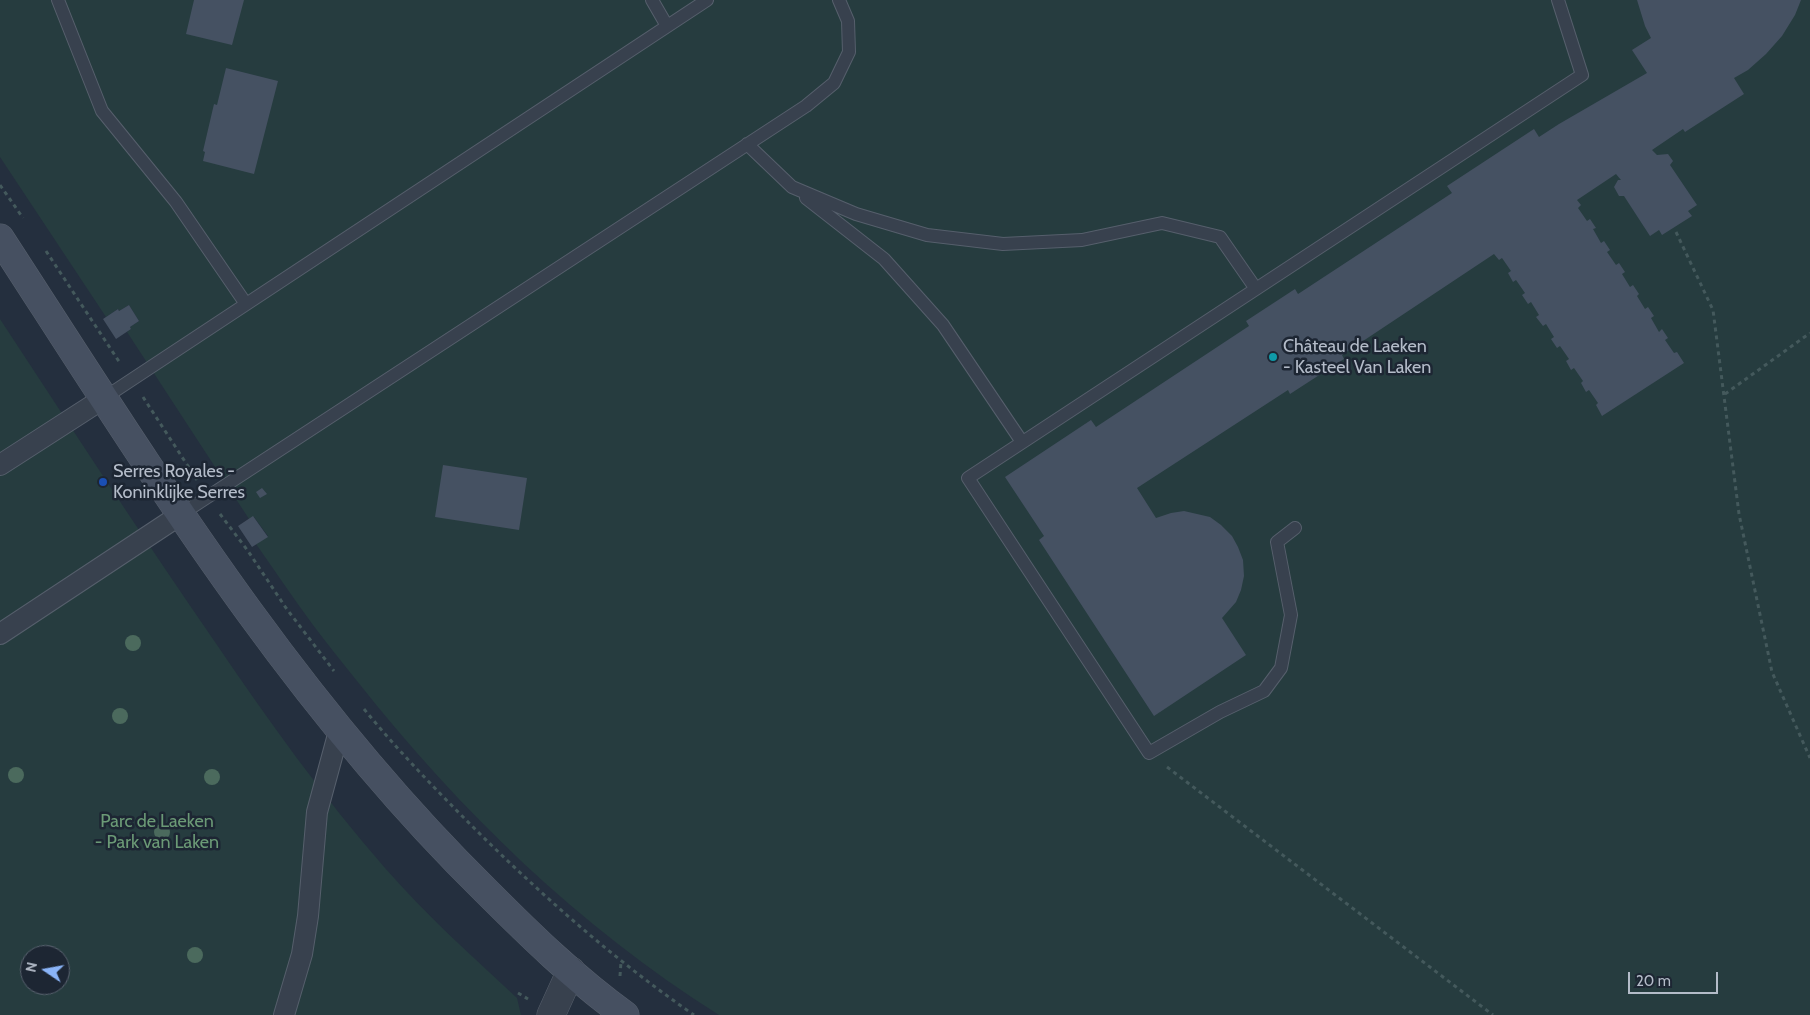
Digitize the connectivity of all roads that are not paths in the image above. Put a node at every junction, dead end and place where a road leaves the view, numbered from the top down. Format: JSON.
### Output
{"nodes":[{"id":1,"x":58,"y":0,"type":"edge"},
{"id":2,"x":652,"y":0,"type":"edge"},
{"id":3,"x":707,"y":0,"type":"edge"},
{"id":4,"x":839,"y":0,"type":"edge"},
{"id":5,"x":1558,"y":0,"type":"edge"},
{"id":6,"x":667,"y":26,"type":"junction"},
{"id":7,"x":747,"y":144,"type":"junction"},
{"id":8,"x":792,"y":187,"type":"junction"},
{"id":9,"x":0,"y":238,"type":"edge"},
{"id":10,"x":1256,"y":289,"type":"junction"},
{"id":11,"x":246,"y":304,"type":"junction"},
{"id":12,"x":104,"y":398,"type":"junction"},
{"id":13,"x":1022,"y":442,"type":"junction"},
{"id":14,"x":0,"y":465,"type":"edge"},
{"id":15,"x":180,"y":515,"type":"junction"},
{"id":16,"x":1295,"y":528,"type":"dead end"},
{"id":17,"x":0,"y":634,"type":"edge"},
{"id":18,"x":339,"y":731,"type":"junction"},
{"id":19,"x":571,"y":971,"type":"junction"},
{"id":20,"x":618,"y":1013,"type":"edge"},
{"id":21,"x":284,"y":1015,"type":"edge"},
{"id":22,"x":551,"y":1015,"type":"edge"}],
"edges":[{"from":1,"to":11,"type":"lane"},
{"from":2,"to":6,"type":"lane"},
{"from":3,"to":6,"type":"lane"},
{"from":4,"to":7,"type":"lane"},
{"from":5,"to":10,"type":"lane"},
{"from":6,"to":11,"type":"lane"},
{"from":7,"to":8,"type":"lane"},
{"from":7,"to":15,"type":"lane"},
{"from":8,"to":10,"type":"lane"},
{"from":8,"to":13,"type":"lane"},
{"from":9,"to":12,"type":"main road"},
{"from":10,"to":13,"type":"lane"},
{"from":11,"to":12,"type":"lane"},
{"from":12,"to":14,"type":"street"},
{"from":12,"to":15,"type":"main road"},
{"from":13,"to":16,"type":"lane"},
{"from":15,"to":17,"type":"street"},
{"from":15,"to":18,"type":"main road"},
{"from":18,"to":19,"type":"main road"},
{"from":18,"to":21,"type":"street"},
{"from":19,"to":20,"type":"main road"},
{"from":19,"to":22,"type":"street"}]}
